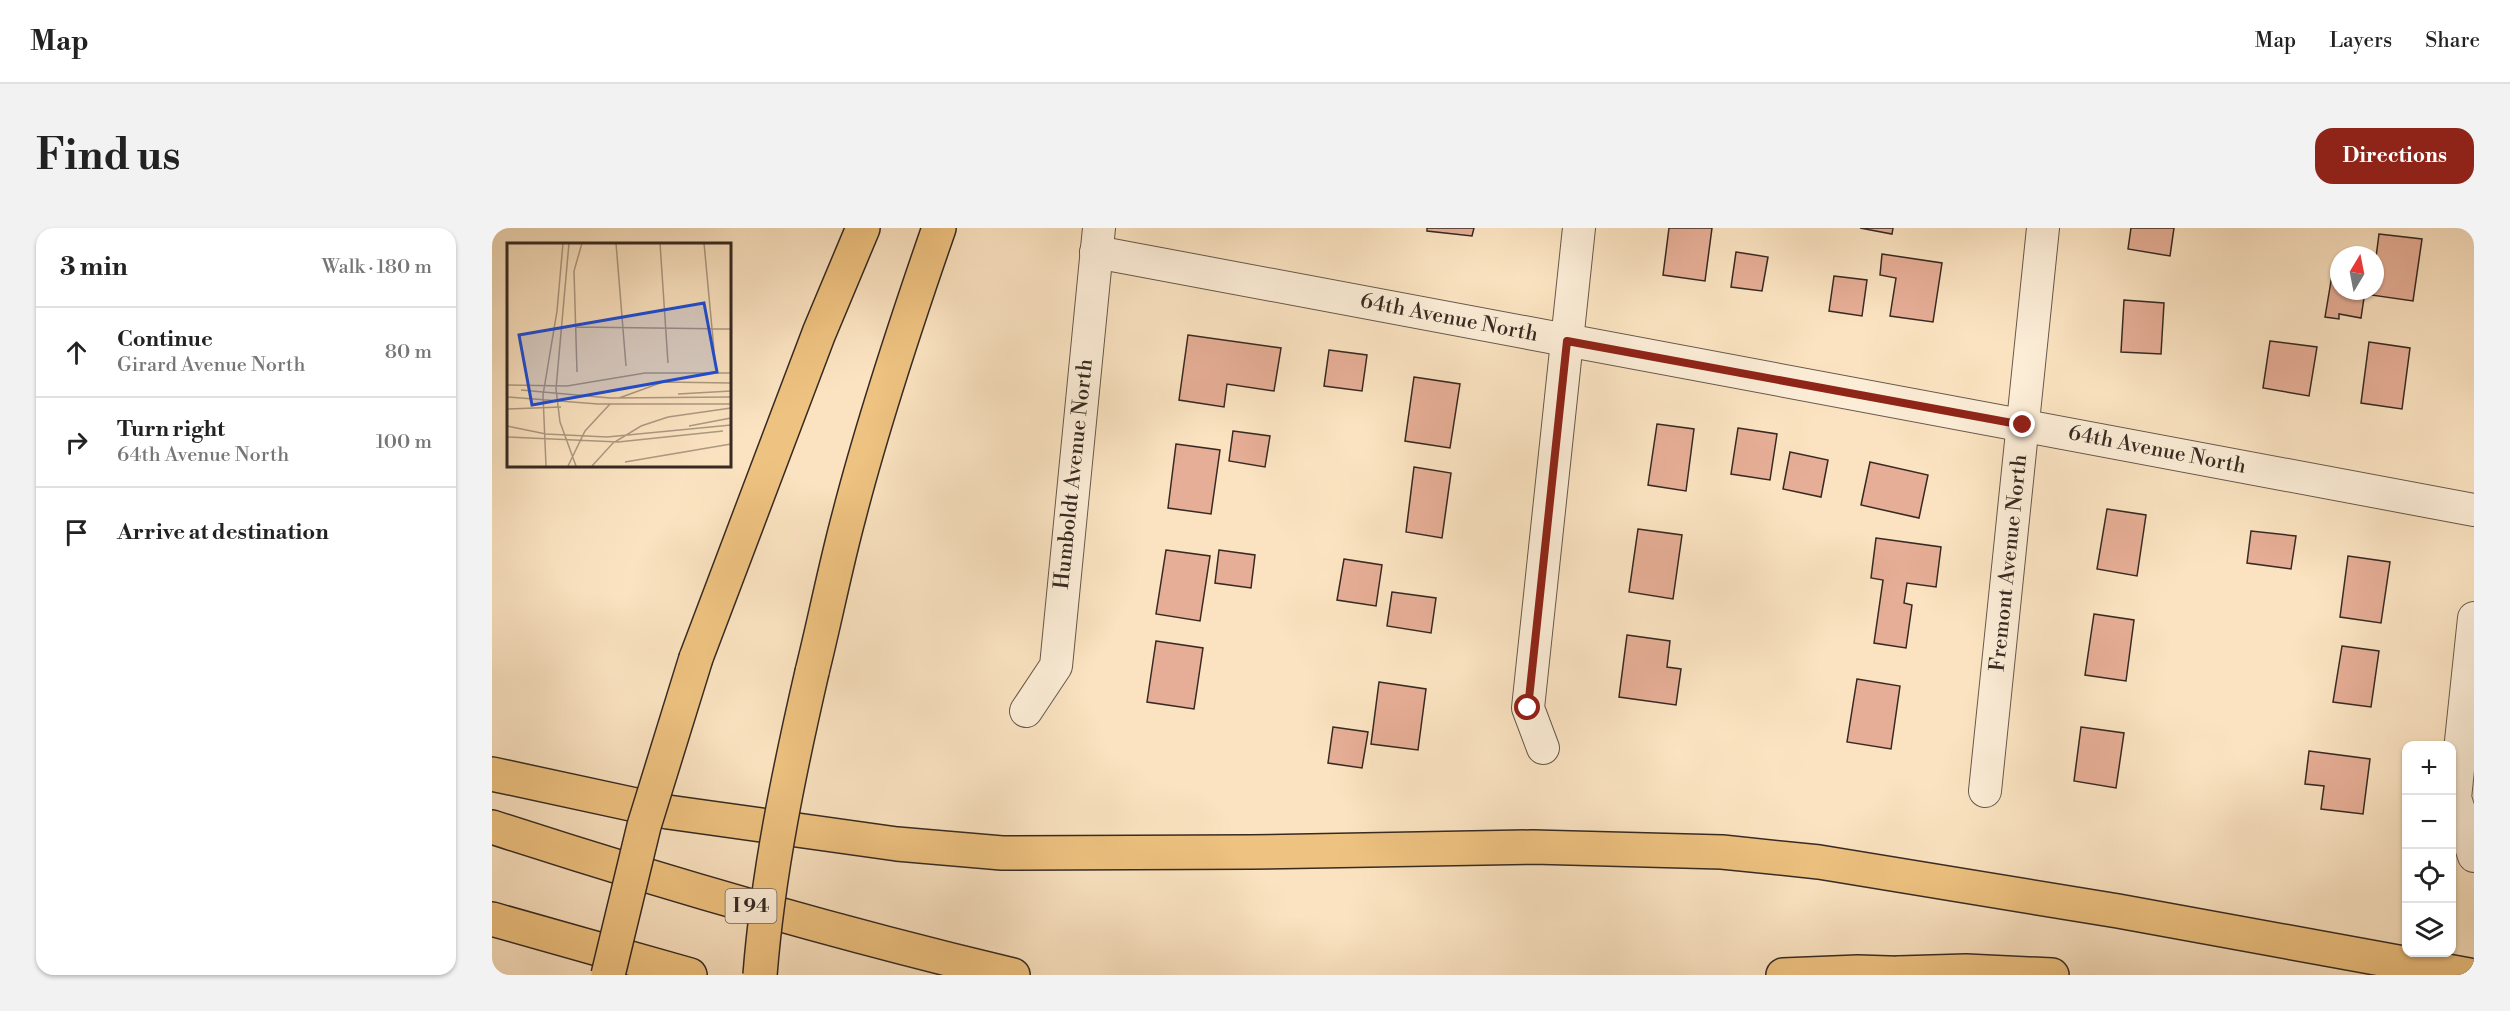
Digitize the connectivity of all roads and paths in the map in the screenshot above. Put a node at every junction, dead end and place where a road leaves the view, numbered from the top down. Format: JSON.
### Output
{"nodes":[{"id":1,"x":863,"y":228,"type":"edge"},
{"id":2,"x":939,"y":228,"type":"edge"},
{"id":3,"x":1579,"y":228,"type":"edge"},
{"id":4,"x":2043,"y":228,"type":"edge"},
{"id":5,"x":1098,"y":240,"type":"edge"},
{"id":6,"x":1567,"y":341,"type":"junction"},
{"id":7,"x":2023,"y":425,"type":"junction"},
{"id":8,"x":2474,"y":510,"type":"edge"},
{"id":9,"x":2474,"y":618,"type":"edge"},
{"id":10,"x":1026,"y":711,"type":"dead end"},
{"id":11,"x":1543,"y":748,"type":"dead end"},
{"id":12,"x":492,"y":774,"type":"edge"},
{"id":13,"x":1985,"y":791,"type":"dead end"},
{"id":14,"x":492,"y":827,"type":"edge"},
{"id":15,"x":2474,"y":856,"type":"edge"},
{"id":16,"x":492,"y":919,"type":"edge"},
{"id":17,"x":1797,"y":974,"type":"edge"},
{"id":18,"x":1913,"y":974,"type":"edge"},
{"id":19,"x":608,"y":975,"type":"edge"},
{"id":20,"x":690,"y":975,"type":"edge"},
{"id":21,"x":760,"y":975,"type":"edge"},
{"id":22,"x":1013,"y":975,"type":"edge"},
{"id":23,"x":2052,"y":975,"type":"edge"},
{"id":24,"x":2469,"y":975,"type":"edge"}],
"edges":[{"from":1,"to":19,"type":"highway","bridge":true},
{"from":2,"to":21,"type":"highway","bridge":true},
{"from":3,"to":6,"type":"street"},
{"from":4,"to":7,"type":"street","name":"Fremont Avenue North"},
{"from":5,"to":6,"type":"street","name":"64th Avenue North"},
{"from":5,"to":10,"type":"street","name":"Humboldt Avenue North"},
{"from":6,"to":7,"type":"street","name":"64th Avenue North"},
{"from":6,"to":11,"type":"street"},
{"from":7,"to":8,"type":"street","name":"64th Avenue North"},
{"from":7,"to":13,"type":"street","name":"Fremont Avenue North"},
{"from":9,"to":15,"type":"street"},
{"from":12,"to":24,"type":"highway"},
{"from":14,"to":22,"type":"highway","number":"I 94"},
{"from":16,"to":20,"type":"highway"},
{"from":17,"to":18,"type":"highway"},
{"from":18,"to":23,"type":"highway"}]}
